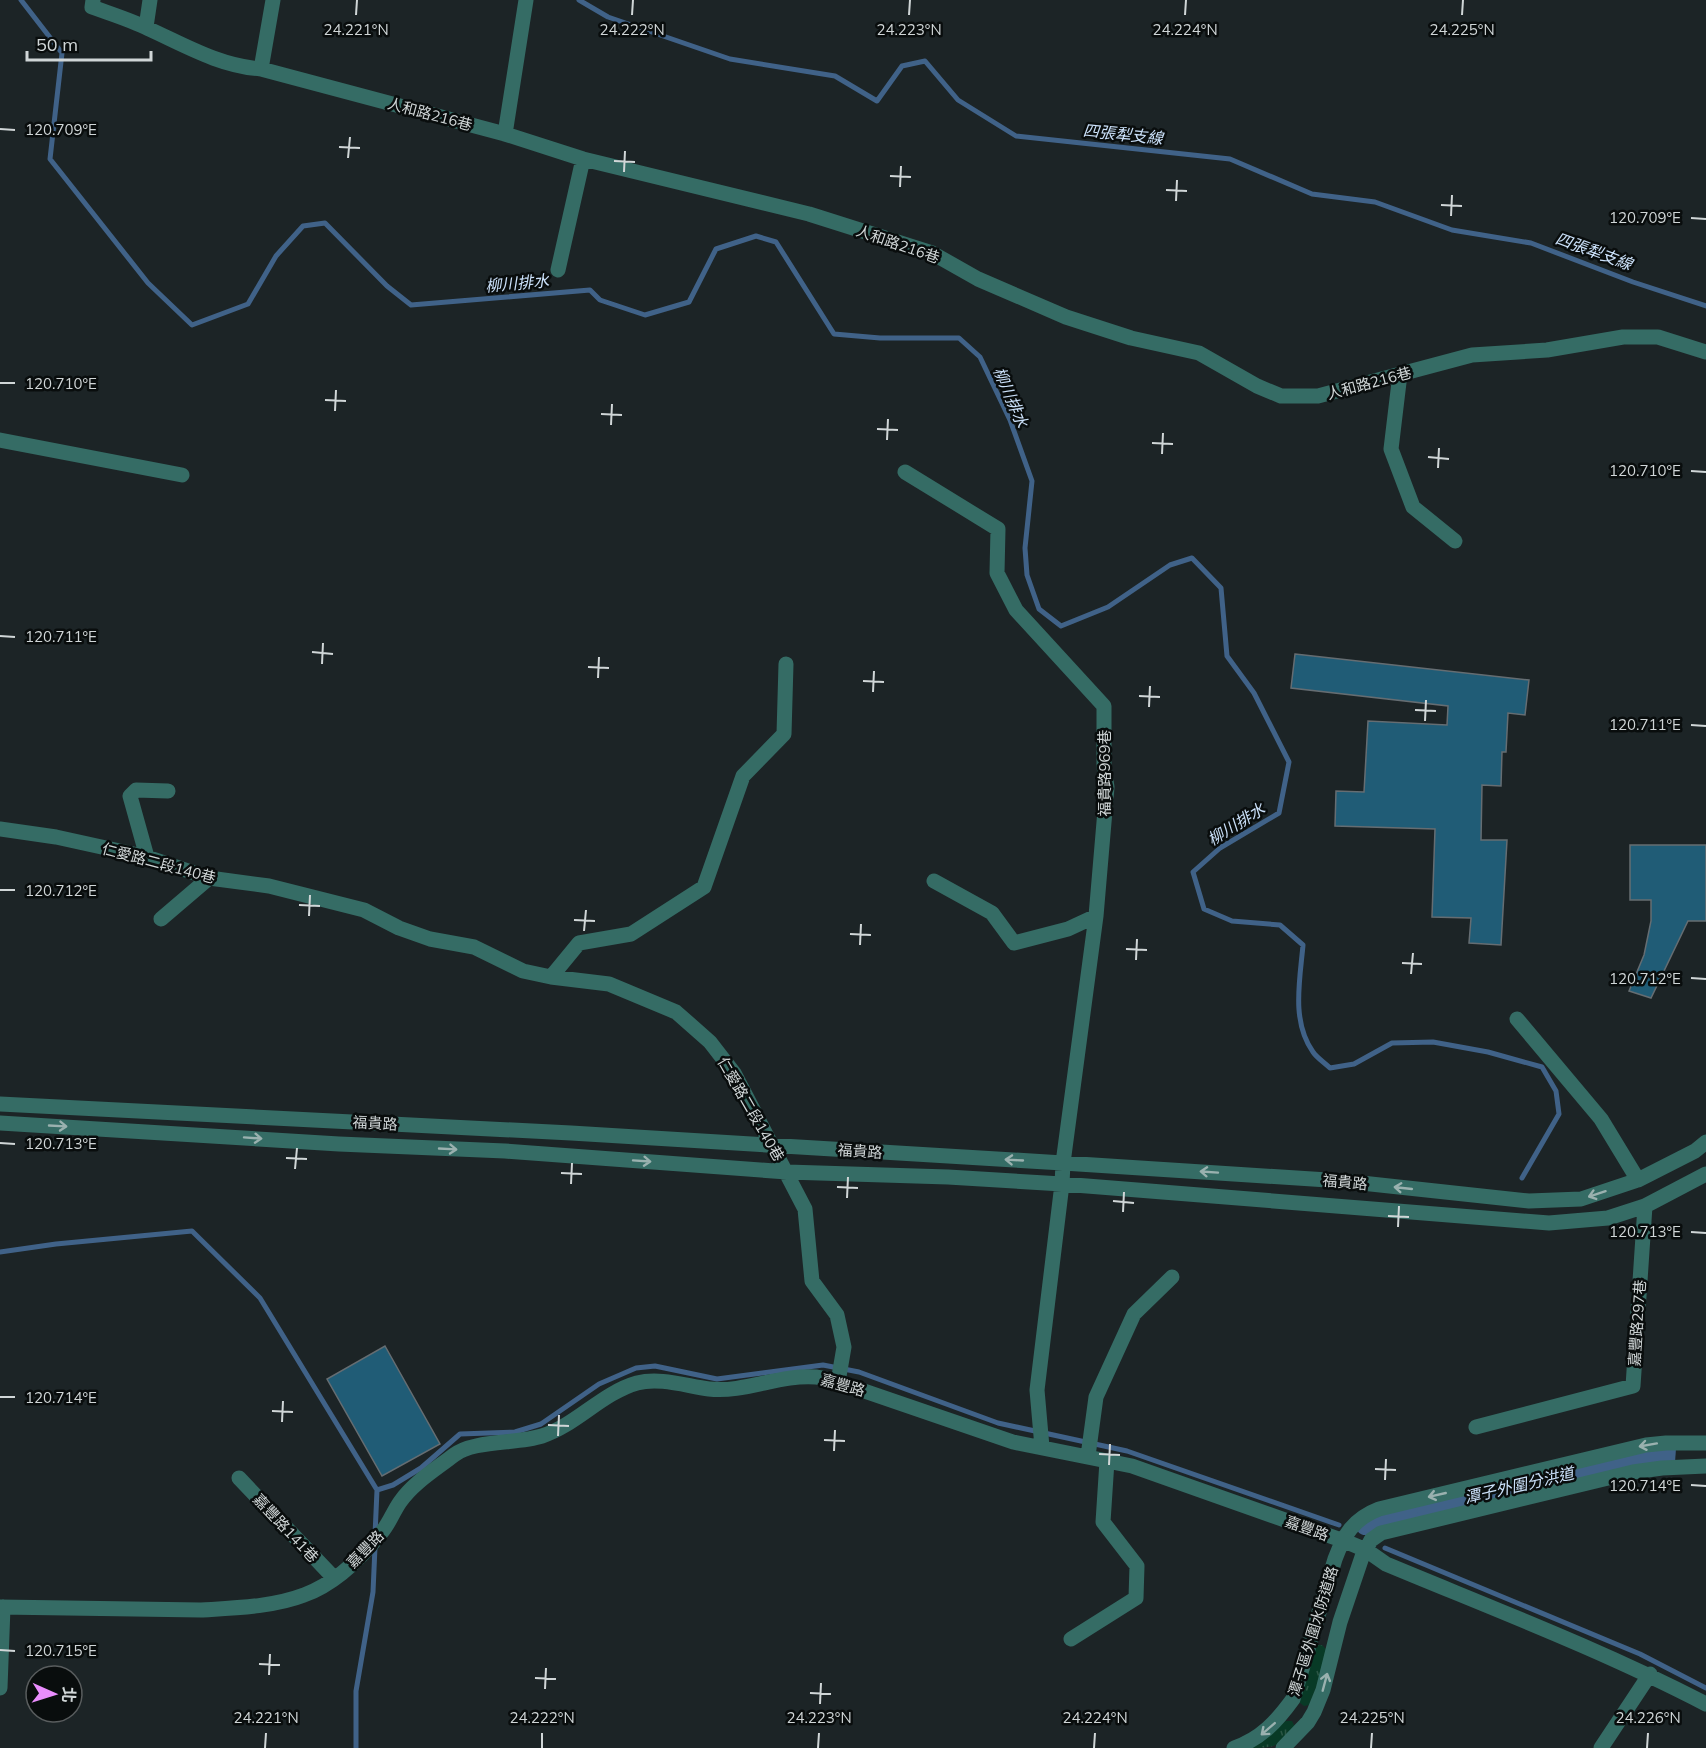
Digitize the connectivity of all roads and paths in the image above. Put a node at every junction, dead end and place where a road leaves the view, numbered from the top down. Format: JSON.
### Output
{"nodes":[{"id":1,"x":93,"y":0,"type":"edge"},
{"id":2,"x":150,"y":0,"type":"edge"},
{"id":3,"x":273,"y":0,"type":"edge"},
{"id":4,"x":526,"y":0,"type":"edge"},
{"id":5,"x":146,"y":27,"type":"junction"},
{"id":6,"x":261,"y":69,"type":"junction"},
{"id":7,"x":505,"y":134,"type":"junction"},
{"id":8,"x":583,"y":159,"type":"junction"},
{"id":9,"x":558,"y":270,"type":"dead end"},
{"id":10,"x":1706,"y":352,"type":"edge"},
{"id":11,"x":1400,"y":374,"type":"junction"},
{"id":12,"x":0,"y":440,"type":"edge"},
{"id":13,"x":904,"y":472,"type":"dead end"},
{"id":14,"x":182,"y":474,"type":"dead end"},
{"id":15,"x":1455,"y":541,"type":"dead end"},
{"id":16,"x":786,"y":664,"type":"dead end"},
{"id":17,"x":168,"y":791,"type":"dead end"},
{"id":18,"x":0,"y":829,"type":"edge"},
{"id":19,"x":147,"y":857,"type":"junction"},
{"id":20,"x":209,"y":878,"type":"junction"},
{"id":21,"x":934,"y":880,"type":"dead end"},
{"id":22,"x":1096,"y":916,"type":"junction"},
{"id":23,"x":161,"y":919,"type":"dead end"},
{"id":24,"x":551,"y":977,"type":"junction"},
{"id":25,"x":1517,"y":1019,"type":"dead end"},
{"id":26,"x":0,"y":1104,"type":"edge"},
{"id":27,"x":0,"y":1123,"type":"edge"},
{"id":28,"x":1706,"y":1142,"type":"edge"},
{"id":29,"x":773,"y":1144,"type":"junction"},
{"id":30,"x":1063,"y":1163,"type":"junction"},
{"id":31,"x":787,"y":1172,"type":"junction"},
{"id":32,"x":1706,"y":1174,"type":"edge"},
{"id":33,"x":1638,"y":1180,"type":"junction"},
{"id":34,"x":1062,"y":1184,"type":"junction"},
{"id":35,"x":1645,"y":1206,"type":"junction"},
{"id":36,"x":1172,"y":1277,"type":"dead end"},
{"id":37,"x":838,"y":1382,"type":"junction"},
{"id":38,"x":1476,"y":1427,"type":"dead end"},
{"id":39,"x":1704,"y":1443,"type":"edge"},
{"id":40,"x":1042,"y":1447,"type":"junction"},
{"id":41,"x":1088,"y":1456,"type":"junction"},
{"id":42,"x":1107,"y":1461,"type":"junction"},
{"id":43,"x":1703,"y":1466,"type":"edge"},
{"id":44,"x":239,"y":1478,"type":"dead end"},
{"id":45,"x":1342,"y":1540,"type":"junction"},
{"id":46,"x":1366,"y":1550,"type":"junction"},
{"id":47,"x":334,"y":1578,"type":"junction"},
{"id":48,"x":2,"y":1607,"type":"edge"},
{"id":49,"x":1071,"y":1639,"type":"dead end"},
{"id":50,"x":1650,"y":1674,"type":"junction"},
{"id":51,"x":0,"y":1688,"type":"edge"},
{"id":52,"x":1706,"y":1704,"type":"edge"},
{"id":53,"x":1287,"y":1707,"type":"junction"},
{"id":54,"x":1309,"y":1720,"type":"junction"},
{"id":55,"x":1234,"y":1748,"type":"edge"},
{"id":56,"x":1283,"y":1748,"type":"edge"},
{"id":57,"x":1601,"y":1748,"type":"edge"}],
"edges":[{"from":1,"to":5,"type":"street","name":"人和路216巷"},
{"from":2,"to":5,"type":"street"},
{"from":3,"to":6,"type":"street"},
{"from":4,"to":7,"type":"street"},
{"from":5,"to":6,"type":"street","name":"人和路216巷"},
{"from":6,"to":7,"type":"street","name":"人和路216巷"},
{"from":7,"to":8,"type":"street","name":"人和路216巷"},
{"from":8,"to":9,"type":"street"},
{"from":8,"to":11,"type":"street","name":"人和路216巷"},
{"from":10,"to":11,"type":"street","name":"人和路216巷"},
{"from":11,"to":15,"type":"street"},
{"from":12,"to":14,"type":"street"},
{"from":13,"to":22,"type":"street","name":"福貴路969巷"},
{"from":16,"to":24,"type":"street"},
{"from":17,"to":19,"type":"street"},
{"from":18,"to":19,"type":"street","name":"仁愛路二段140巷"},
{"from":19,"to":20,"type":"street","name":"仁愛路二段140巷"},
{"from":20,"to":23,"type":"street"},
{"from":20,"to":24,"type":"street","name":"仁愛路二段140巷"},
{"from":21,"to":22,"type":"street"},
{"from":22,"to":30,"type":"street","name":"福貴路969巷"},
{"from":24,"to":29,"type":"street","name":"仁愛路二段140巷"},
{"from":25,"to":33,"type":"street"},
{"from":26,"to":29,"type":"street","name":"福貴路"},
{"from":27,"to":31,"type":"street","name":"福貴路","one_way":true},
{"from":28,"to":33,"type":"street","name":"福貴路"},
{"from":30,"to":29,"type":"street","name":"福貴路","one_way":true},
{"from":29,"to":31,"type":"street","name":"仁愛路二段140巷"},
{"from":33,"to":30,"type":"street","name":"福貴路","one_way":true},
{"from":30,"to":34,"type":"street","name":"福貴路969巷"},
{"from":31,"to":34,"type":"street","name":"福貴路"},
{"from":31,"to":37,"type":"street","name":"仁愛路二段140巷"},
{"from":32,"to":35,"type":"street","name":"福貴路"},
{"from":34,"to":35,"type":"street","name":"福貴路"},
{"from":34,"to":40,"type":"street","name":"福貴路969巷"},
{"from":35,"to":38,"type":"street","name":"嘉豐路297巷"},
{"from":36,"to":41,"type":"street"},
{"from":37,"to":40,"type":"street","name":"嘉豐路"},
{"from":37,"to":47,"type":"street","name":"嘉豐路"},
{"from":39,"to":43,"type":"street","name":"潭子區外圍水防道路"},
{"from":39,"to":45,"type":"street","name":"潭子區外圍水防道路","one_way":true},
{"from":40,"to":41,"type":"street","name":"嘉豐路"},
{"from":41,"to":42,"type":"street","name":"嘉豐路"},
{"from":42,"to":45,"type":"street","name":"嘉豐路"},
{"from":42,"to":49,"type":"street"},
{"from":43,"to":46,"type":"street","name":"潭子區外圍水防道路"},
{"from":44,"to":47,"type":"street","name":"嘉豐路141巷"},
{"from":45,"to":46,"type":"street","name":"嘉豐路"},
{"from":45,"to":53,"type":"street","name":"潭子區外圍水防道路"},
{"from":46,"to":50,"type":"street","name":"嘉豐路"},
{"from":54,"to":46,"type":"street","name":"潭子區外圍水防道路","one_way":true},
{"from":47,"to":48,"type":"street","name":"嘉豐路"},
{"from":48,"to":51,"type":"street"},
{"from":50,"to":52,"type":"street","name":"嘉豐路"},
{"from":50,"to":57,"type":"street"},
{"from":53,"to":54,"type":"street","name":"潭子區外圍水防道路"},
{"from":53,"to":55,"type":"street","name":"潭子區外圍水防道路","one_way":true},
{"from":54,"to":56,"type":"street","name":"潭子區外圍水防道路"}]}
